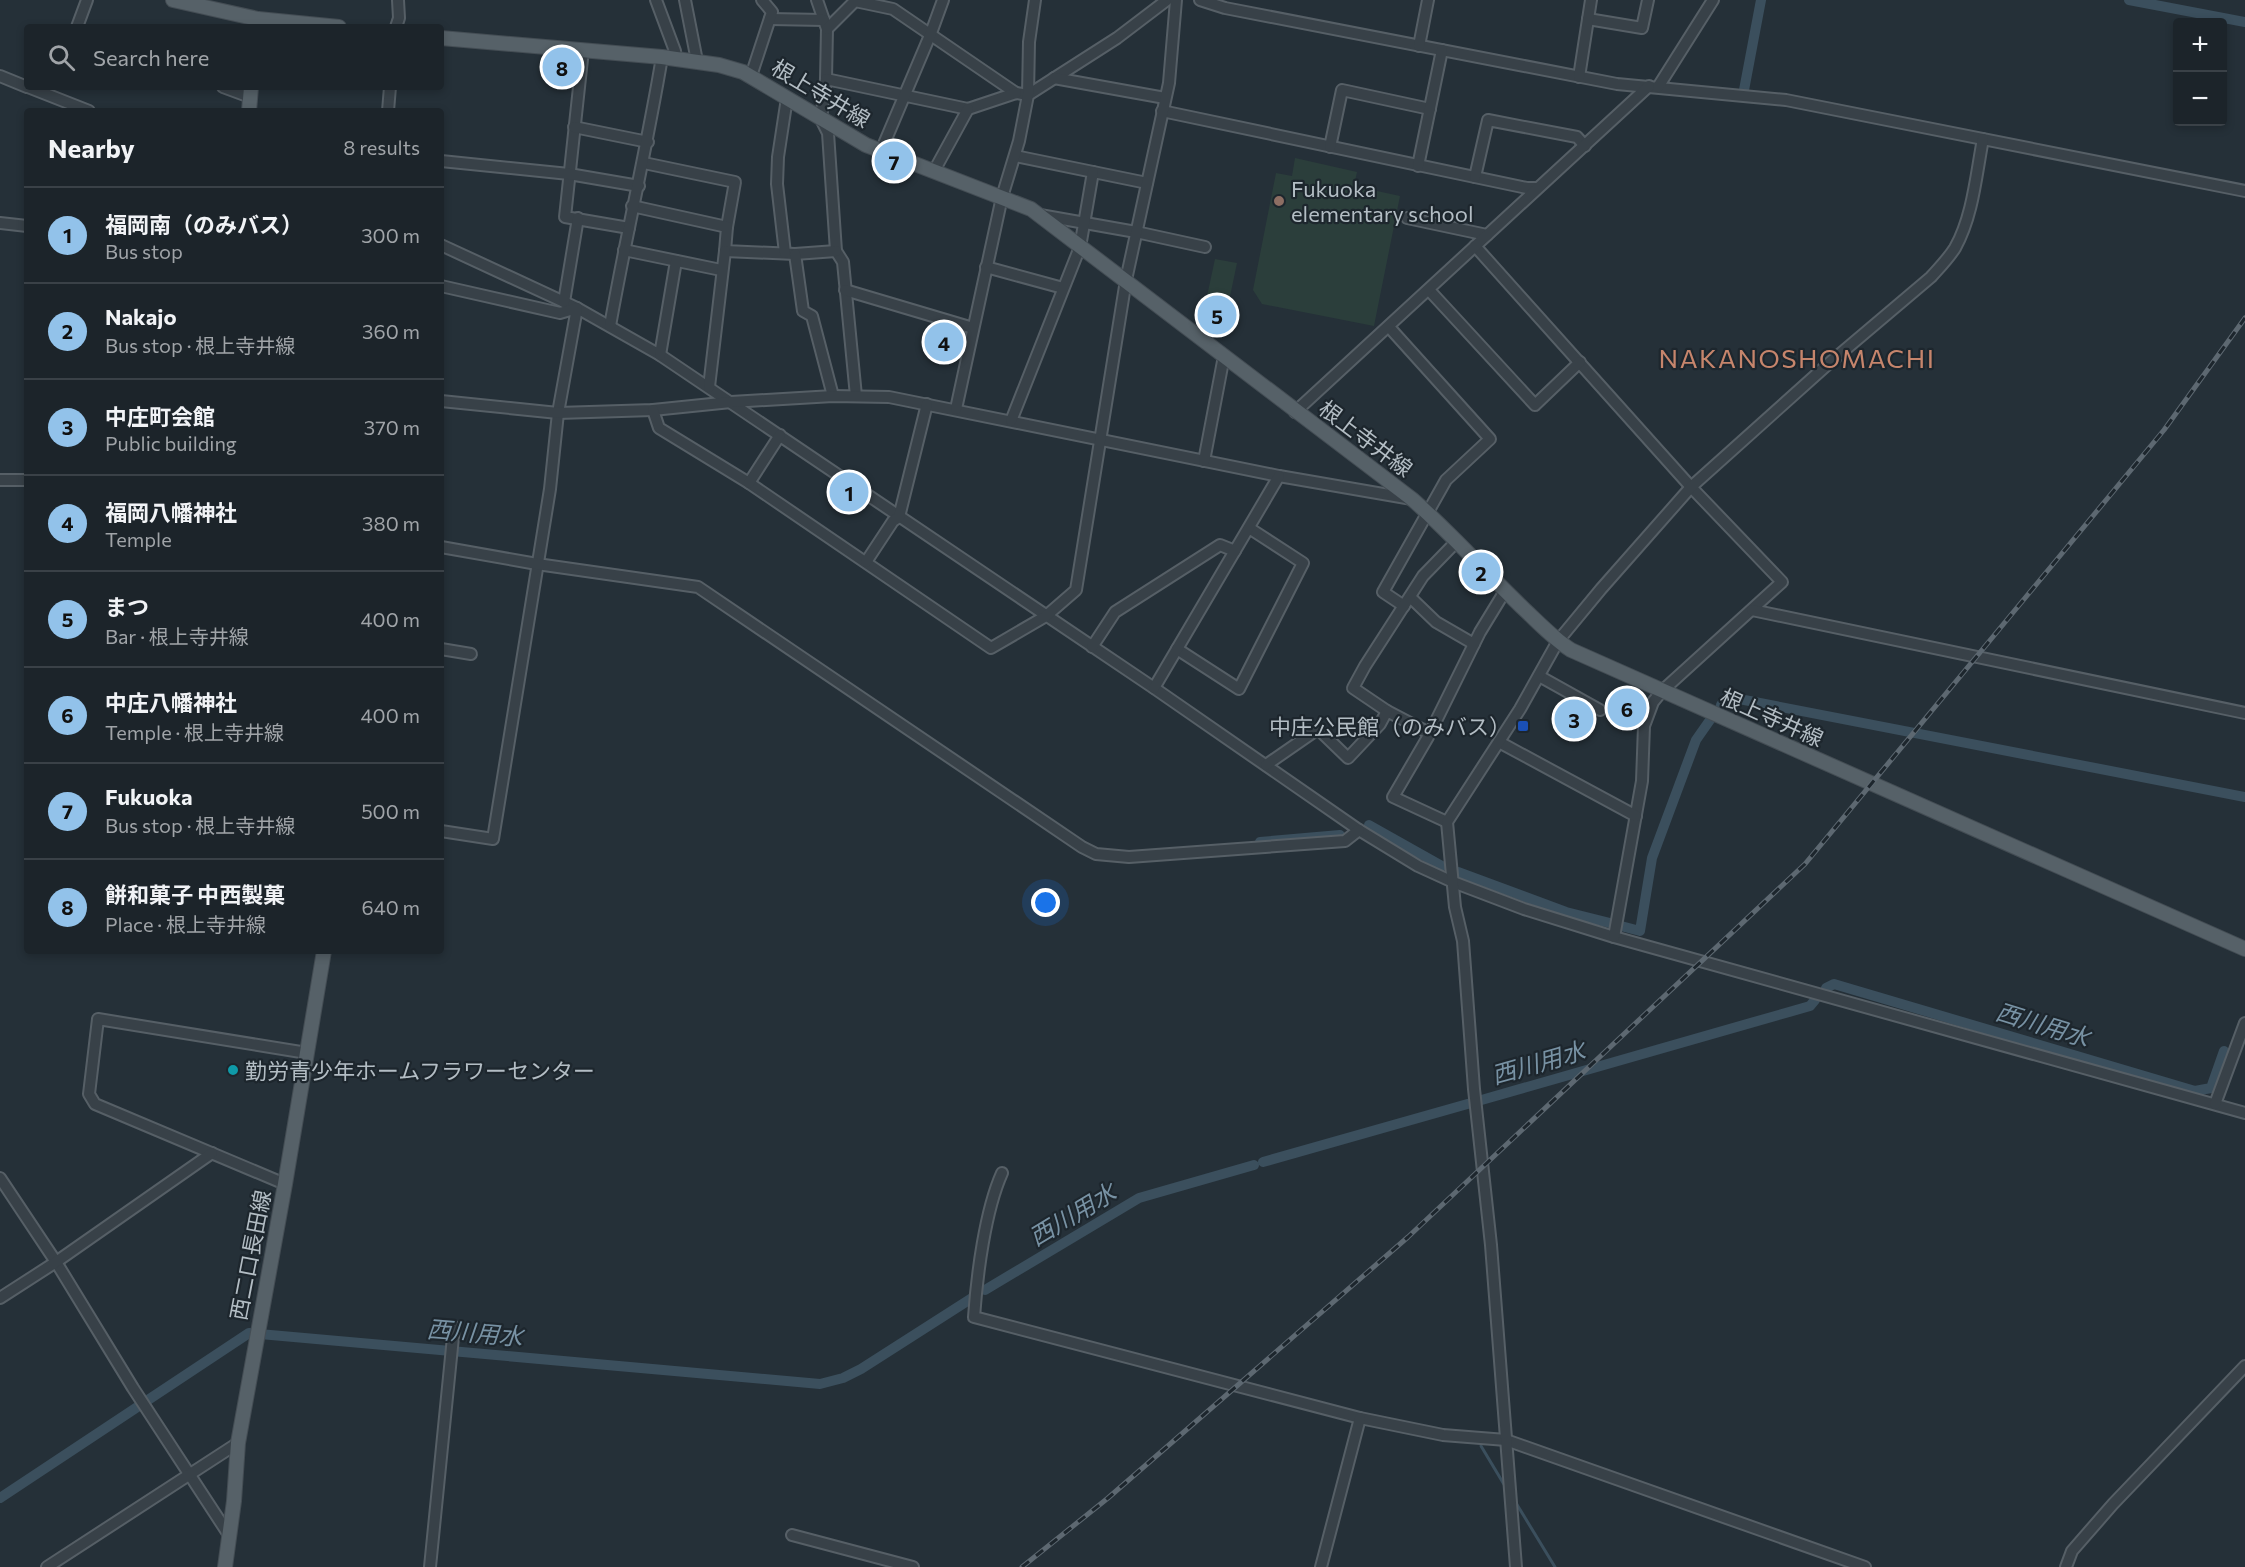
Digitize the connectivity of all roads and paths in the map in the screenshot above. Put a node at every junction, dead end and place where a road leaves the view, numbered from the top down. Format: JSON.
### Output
{"nodes":[{"id":1,"x":87,"y":0,"type":"edge"},
{"id":2,"x":172,"y":0,"type":"edge"},
{"id":3,"x":399,"y":0,"type":"edge"},
{"id":4,"x":656,"y":0,"type":"edge"},
{"id":5,"x":686,"y":0,"type":"edge"},
{"id":6,"x":762,"y":0,"type":"edge"},
{"id":7,"x":817,"y":0,"type":"edge"},
{"id":8,"x":943,"y":0,"type":"edge"},
{"id":9,"x":1035,"y":0,"type":"edge"},
{"id":10,"x":1167,"y":0,"type":"edge"},
{"id":11,"x":1176,"y":0,"type":"edge"},
{"id":12,"x":1200,"y":0,"type":"edge"},
{"id":13,"x":1428,"y":0,"type":"edge"},
{"id":14,"x":1591,"y":0,"type":"edge"},
{"id":15,"x":1648,"y":0,"type":"edge"},
{"id":16,"x":1713,"y":0,"type":"edge"},
{"id":17,"x":855,"y":1,"type":"edge"},
{"id":18,"x":770,"y":19,"type":"junction"},
{"id":19,"x":1588,"y":19,"type":"junction"},
{"id":20,"x":258,"y":23,"type":"edge"},
{"id":21,"x":78,"y":24,"type":"edge"},
{"id":22,"x":278,"y":24,"type":"edge"},
{"id":23,"x":397,"y":24,"type":"edge"},
{"id":24,"x":825,"y":25,"type":"junction"},
{"id":25,"x":931,"y":33,"type":"junction"},
{"id":26,"x":444,"y":38,"type":"edge"},
{"id":27,"x":1419,"y":46,"type":"junction"},
{"id":28,"x":583,"y":50,"type":"junction"},
{"id":29,"x":1442,"y":50,"type":"junction"},
{"id":30,"x":669,"y":58,"type":"junction"},
{"id":31,"x":697,"y":62,"type":"junction"},
{"id":32,"x":0,"y":76,"type":"edge"},
{"id":33,"x":750,"y":76,"type":"junction"},
{"id":34,"x":1579,"y":77,"type":"junction"},
{"id":35,"x":1054,"y":78,"type":"junction"},
{"id":36,"x":826,"y":79,"type":"junction"},
{"id":37,"x":24,"y":86,"type":"edge"},
{"id":38,"x":1654,"y":87,"type":"junction"},
{"id":39,"x":230,"y":90,"type":"edge"},
{"id":40,"x":390,"y":90,"type":"edge"},
{"id":41,"x":52,"y":91,"type":"edge"},
{"id":42,"x":1016,"y":93,"type":"junction"},
{"id":43,"x":905,"y":94,"type":"junction"},
{"id":44,"x":1028,"y":95,"type":"junction"},
{"id":45,"x":250,"y":98,"type":"edge"},
{"id":46,"x":787,"y":98,"type":"junction"},
{"id":47,"x":1165,"y":98,"type":"junction"},
{"id":48,"x":83,"y":108,"type":"edge"},
{"id":49,"x":388,"y":108,"type":"edge"},
{"id":50,"x":968,"y":109,"type":"junction"},
{"id":51,"x":1430,"y":109,"type":"junction"},
{"id":52,"x":1162,"y":111,"type":"junction"},
{"id":53,"x":821,"y":119,"type":"junction"},
{"id":54,"x":574,"y":127,"type":"junction"},
{"id":55,"x":1983,"y":139,"type":"junction"},
{"id":56,"x":648,"y":142,"type":"junction"},
{"id":57,"x":1585,"y":146,"type":"junction"},
{"id":58,"x":1330,"y":147,"type":"junction"},
{"id":59,"x":881,"y":151,"type":"junction"},
{"id":60,"x":1015,"y":156,"type":"junction"},
{"id":61,"x":444,"y":161,"type":"edge"},
{"id":62,"x":644,"y":163,"type":"junction"},
{"id":63,"x":1418,"y":166,"type":"junction"},
{"id":64,"x":934,"y":171,"type":"junction"},
{"id":65,"x":1093,"y":172,"type":"junction"},
{"id":66,"x":569,"y":174,"type":"junction"},
{"id":67,"x":1474,"y":177,"type":"junction"},
{"id":68,"x":1147,"y":183,"type":"junction"},
{"id":69,"x":639,"y":186,"type":"junction"},
{"id":70,"x":1537,"y":188,"type":"junction"},
{"id":71,"x":2245,"y":191,"type":"edge"},
{"id":72,"x":1002,"y":197,"type":"junction"},
{"id":73,"x":632,"y":206,"type":"junction"},
{"id":74,"x":1037,"y":214,"type":"junction"},
{"id":75,"x":578,"y":218,"type":"junction"},
{"id":76,"x":1407,"y":218,"type":"dead end"},
{"id":77,"x":1084,"y":222,"type":"junction"},
{"id":78,"x":0,"y":223,"type":"edge"},
{"id":79,"x":24,"y":226,"type":"edge"},
{"id":80,"x":726,"y":227,"type":"junction"},
{"id":81,"x":629,"y":228,"type":"junction"},
{"id":82,"x":1136,"y":232,"type":"junction"},
{"id":83,"x":1487,"y":235,"type":"junction"},
{"id":84,"x":444,"y":246,"type":"edge"},
{"id":85,"x":1475,"y":246,"type":"junction"},
{"id":86,"x":1080,"y":247,"type":"junction"},
{"id":87,"x":1205,"y":247,"type":"dead end"},
{"id":88,"x":624,"y":250,"type":"junction"},
{"id":89,"x":725,"y":251,"type":"junction"},
{"id":90,"x":836,"y":251,"type":"junction"},
{"id":91,"x":790,"y":254,"type":"junction"},
{"id":92,"x":676,"y":261,"type":"junction"},
{"id":93,"x":986,"y":267,"type":"junction"},
{"id":94,"x":721,"y":270,"type":"junction"},
{"id":95,"x":1126,"y":280,"type":"junction"},
{"id":96,"x":444,"y":287,"type":"edge"},
{"id":97,"x":1063,"y":288,"type":"junction"},
{"id":98,"x":845,"y":290,"type":"junction"},
{"id":99,"x":1429,"y":290,"type":"junction"},
{"id":100,"x":564,"y":302,"type":"junction"},
{"id":101,"x":577,"y":308,"type":"junction"},
{"id":102,"x":610,"y":326,"type":"junction"},
{"id":103,"x":1389,"y":327,"type":"junction"},
{"id":104,"x":973,"y":328,"type":"junction"},
{"id":105,"x":660,"y":355,"type":"junction"},
{"id":106,"x":1224,"y":356,"type":"junction"},
{"id":107,"x":1580,"y":362,"type":"junction"},
{"id":108,"x":709,"y":387,"type":"junction"},
{"id":109,"x":833,"y":396,"type":"junction"},
{"id":110,"x":856,"y":396,"type":"junction"},
{"id":111,"x":444,"y":401,"type":"edge"},
{"id":112,"x":731,"y":402,"type":"junction"},
{"id":113,"x":927,"y":404,"type":"junction"},
{"id":114,"x":956,"y":409,"type":"junction"},
{"id":115,"x":653,"y":410,"type":"junction"},
{"id":116,"x":1295,"y":412,"type":"junction"},
{"id":117,"x":558,"y":413,"type":"junction"},
{"id":118,"x":1011,"y":421,"type":"junction"},
{"id":119,"x":780,"y":435,"type":"junction"},
{"id":120,"x":1099,"y":440,"type":"junction"},
{"id":121,"x":1204,"y":461,"type":"junction"},
{"id":122,"x":1279,"y":476,"type":"junction"},
{"id":123,"x":0,"y":480,"type":"edge"},
{"id":124,"x":24,"y":480,"type":"edge"},
{"id":125,"x":749,"y":483,"type":"junction"},
{"id":126,"x":1691,"y":487,"type":"junction"},
{"id":127,"x":1412,"y":499,"type":"junction"},
{"id":128,"x":1428,"y":513,"type":"junction"},
{"id":129,"x":899,"y":517,"type":"junction"},
{"id":130,"x":1249,"y":528,"type":"junction"},
{"id":131,"x":1457,"y":541,"type":"junction"},
{"id":132,"x":444,"y":548,"type":"edge"},
{"id":133,"x":1235,"y":551,"type":"junction"},
{"id":134,"x":866,"y":562,"type":"junction"},
{"id":135,"x":537,"y":564,"type":"junction"},
{"id":136,"x":1505,"y":591,"type":"junction"},
{"id":137,"x":1407,"y":601,"type":"junction"},
{"id":138,"x":1752,"y":610,"type":"junction"},
{"id":139,"x":1046,"y":616,"type":"junction"},
{"id":140,"x":1558,"y":641,"type":"junction"},
{"id":141,"x":1474,"y":644,"type":"junction"},
{"id":142,"x":1092,"y":647,"type":"junction"},
{"id":143,"x":1177,"y":649,"type":"junction"},
{"id":144,"x":444,"y":650,"type":"edge"},
{"id":145,"x":471,"y":654,"type":"dead end"},
{"id":146,"x":1539,"y":676,"type":"junction"},
{"id":147,"x":1154,"y":688,"type":"junction"},
{"id":148,"x":1662,"y":691,"type":"junction"},
{"id":149,"x":1600,"y":710,"type":"dead end"},
{"id":150,"x":1387,"y":711,"type":"junction"},
{"id":151,"x":2245,"y":713,"type":"edge"},
{"id":152,"x":1429,"y":733,"type":"junction"},
{"id":153,"x":1499,"y":742,"type":"junction"},
{"id":154,"x":1266,"y":765,"type":"junction"},
{"id":155,"x":1636,"y":816,"type":"junction"},
{"id":156,"x":1447,"y":822,"type":"junction"},
{"id":157,"x":1359,"y":830,"type":"junction"},
{"id":158,"x":444,"y":831,"type":"edge"},
{"id":159,"x":1453,"y":882,"type":"junction"},
{"id":160,"x":1614,"y":937,"type":"junction"},
{"id":161,"x":2245,"y":949,"type":"edge"},
{"id":162,"x":324,"y":954,"type":"edge"},
{"id":163,"x":2245,"y":1023,"type":"edge"},
{"id":164,"x":2240,"y":1049,"type":"edge"},
{"id":165,"x":307,"y":1053,"type":"junction"},
{"id":166,"x":2215,"y":1104,"type":"junction"},
{"id":167,"x":2245,"y":1113,"type":"edge"},
{"id":168,"x":212,"y":1153,"type":"junction"},
{"id":169,"x":1002,"y":1173,"type":"dead end"},
{"id":170,"x":0,"y":1178,"type":"edge"},
{"id":171,"x":285,"y":1184,"type":"junction"},
{"id":172,"x":56,"y":1262,"type":"junction"},
{"id":173,"x":0,"y":1298,"type":"edge"},
{"id":174,"x":454,"y":1327,"type":"dead end"},
{"id":175,"x":2245,"y":1366,"type":"edge"},
{"id":176,"x":1360,"y":1418,"type":"junction"},
{"id":177,"x":1506,"y":1440,"type":"junction"},
{"id":178,"x":238,"y":1443,"type":"junction"},
{"id":179,"x":189,"y":1474,"type":"junction"},
{"id":180,"x":229,"y":1535,"type":"junction"},
{"id":181,"x":792,"y":1535,"type":"dead end"},
{"id":182,"x":46,"y":1567,"type":"edge"},
{"id":183,"x":225,"y":1567,"type":"edge"},
{"id":184,"x":430,"y":1567,"type":"edge"},
{"id":185,"x":913,"y":1567,"type":"edge"},
{"id":186,"x":1321,"y":1567,"type":"edge"},
{"id":187,"x":1516,"y":1567,"type":"edge"},
{"id":188,"x":1865,"y":1567,"type":"edge"},
{"id":189,"x":2066,"y":1567,"type":"edge"}],
"edges":[{"from":1,"to":21,"type":"street"},
{"from":2,"to":20,"type":"main road"},
{"from":3,"to":23,"type":"street"},
{"from":4,"to":30,"type":"street"},
{"from":5,"to":31,"type":"street"},
{"from":6,"to":18,"type":"street"},
{"from":7,"to":24,"type":"street"},
{"from":8,"to":25,"type":"street"},
{"from":9,"to":44,"type":"street"},
{"from":10,"to":35,"type":"street"},
{"from":11,"to":47,"type":"street"},
{"from":12,"to":27,"type":"street"},
{"from":13,"to":27,"type":"street"},
{"from":14,"to":19,"type":"street"},
{"from":15,"to":19,"type":"street"},
{"from":16,"to":38,"type":"street"},
{"from":17,"to":24,"type":"street"},
{"from":17,"to":25,"type":"street"},
{"from":18,"to":24,"type":"street"},
{"from":18,"to":33,"type":"street"},
{"from":19,"to":34,"type":"street"},
{"from":20,"to":22,"type":"main road"},
{"from":24,"to":36,"type":"street"},
{"from":25,"to":42,"type":"street"},
{"from":25,"to":43,"type":"street"},
{"from":26,"to":28,"type":"main road","name":"根上寺井線"},
{"from":27,"to":29,"type":"street"},
{"from":28,"to":30,"type":"main road","name":"根上寺井線"},
{"from":28,"to":54,"type":"street"},
{"from":29,"to":34,"type":"street"},
{"from":29,"to":51,"type":"street"},
{"from":30,"to":31,"type":"main road","name":"根上寺井線"},
{"from":30,"to":56,"type":"street"},
{"from":31,"to":33,"type":"main road","name":"根上寺井線"},
{"from":32,"to":37,"type":"street"},
{"from":33,"to":46,"type":"main road","name":"根上寺井線"},
{"from":34,"to":38,"type":"street"},
{"from":35,"to":44,"type":"street"},
{"from":35,"to":47,"type":"street"},
{"from":36,"to":43,"type":"street"},
{"from":36,"to":53,"type":"street"},
{"from":38,"to":55,"type":"street"},
{"from":38,"to":57,"type":"street"},
{"from":39,"to":45,"type":"street"},
{"from":40,"to":49,"type":"street"},
{"from":41,"to":48,"type":"street"},
{"from":42,"to":44,"type":"street"},
{"from":42,"to":50,"type":"street"},
{"from":43,"to":50,"type":"street"},
{"from":43,"to":59,"type":"street"},
{"from":44,"to":60,"type":"street"},
{"from":46,"to":53,"type":"main road","name":"根上寺井線"},
{"from":46,"to":91,"type":"street"},
{"from":47,"to":52,"type":"street"},
{"from":50,"to":64,"type":"street"},
{"from":51,"to":58,"type":"street"},
{"from":51,"to":63,"type":"street"},
{"from":52,"to":58,"type":"street"},
{"from":52,"to":68,"type":"street"},
{"from":53,"to":59,"type":"main road","name":"根上寺井線"},
{"from":53,"to":90,"type":"street"},
{"from":54,"to":56,"type":"street"},
{"from":54,"to":66,"type":"street"},
{"from":55,"to":71,"type":"street"},
{"from":55,"to":126,"type":"street"},
{"from":56,"to":62,"type":"street"},
{"from":57,"to":67,"type":"street"},
{"from":57,"to":70,"type":"street"},
{"from":58,"to":63,"type":"street"},
{"from":59,"to":64,"type":"main road","name":"根上寺井線"},
{"from":60,"to":65,"type":"street"},
{"from":60,"to":72,"type":"street"},
{"from":61,"to":66,"type":"street"},
{"from":62,"to":69,"type":"street"},
{"from":62,"to":80,"type":"street"},
{"from":63,"to":67,"type":"street"},
{"from":64,"to":72,"type":"main road","name":"根上寺井線"},
{"from":65,"to":68,"type":"street"},
{"from":65,"to":77,"type":"street"},
{"from":66,"to":69,"type":"street"},
{"from":66,"to":75,"type":"street"},
{"from":67,"to":70,"type":"street"},
{"from":68,"to":82,"type":"street"},
{"from":69,"to":73,"type":"street"},
{"from":70,"to":83,"type":"street"},
{"from":72,"to":74,"type":"main road","name":"根上寺井線"},
{"from":72,"to":93,"type":"street"},
{"from":73,"to":80,"type":"street"},
{"from":73,"to":81,"type":"street"},
{"from":74,"to":77,"type":"street"},
{"from":74,"to":86,"type":"main road","name":"根上寺井線"},
{"from":75,"to":81,"type":"street"},
{"from":75,"to":100,"type":"street"},
{"from":76,"to":83,"type":"street"},
{"from":77,"to":82,"type":"street"},
{"from":77,"to":86,"type":"street"},
{"from":78,"to":79,"type":"street"},
{"from":80,"to":89,"type":"street"},
{"from":81,"to":88,"type":"street"},
{"from":82,"to":87,"type":"street"},
{"from":82,"to":95,"type":"street"},
{"from":83,"to":85,"type":"street"},
{"from":84,"to":100,"type":"street"},
{"from":85,"to":99,"type":"street"},
{"from":85,"to":107,"type":"street"},
{"from":86,"to":95,"type":"main road","name":"根上寺井線"},
{"from":86,"to":97,"type":"street"},
{"from":88,"to":92,"type":"street"},
{"from":88,"to":102,"type":"street"},
{"from":89,"to":91,"type":"street"},
{"from":89,"to":94,"type":"street"},
{"from":90,"to":91,"type":"street"},
{"from":90,"to":98,"type":"street"},
{"from":91,"to":109,"type":"street"},
{"from":92,"to":94,"type":"street"},
{"from":92,"to":105,"type":"street"},
{"from":93,"to":97,"type":"street"},
{"from":93,"to":104,"type":"street"},
{"from":94,"to":108,"type":"street"},
{"from":95,"to":106,"type":"main road","name":"根上寺井線"},
{"from":95,"to":120,"type":"street"},
{"from":96,"to":101,"type":"street"},
{"from":97,"to":118,"type":"street"},
{"from":98,"to":104,"type":"street"},
{"from":98,"to":110,"type":"street"},
{"from":99,"to":103,"type":"street"},
{"from":99,"to":107,"type":"street"},
{"from":100,"to":101,"type":"street"},
{"from":101,"to":102,"type":"street"},
{"from":101,"to":117,"type":"street"},
{"from":102,"to":105,"type":"street"},
{"from":103,"to":116,"type":"street"},
{"from":103,"to":128,"type":"street"},
{"from":104,"to":114,"type":"street"},
{"from":105,"to":108,"type":"street"},
{"from":106,"to":116,"type":"main road","name":"根上寺井線"},
{"from":106,"to":121,"type":"street"},
{"from":107,"to":126,"type":"street"},
{"from":108,"to":112,"type":"street"},
{"from":109,"to":110,"type":"street"},
{"from":109,"to":112,"type":"street"},
{"from":110,"to":113,"type":"street"},
{"from":111,"to":117,"type":"street"},
{"from":112,"to":115,"type":"street"},
{"from":112,"to":119,"type":"street"},
{"from":113,"to":114,"type":"street"},
{"from":113,"to":129,"type":"street"},
{"from":114,"to":118,"type":"street"},
{"from":115,"to":117,"type":"street"},
{"from":115,"to":125,"type":"street"},
{"from":116,"to":127,"type":"main road","name":"根上寺井線"},
{"from":117,"to":135,"type":"street"},
{"from":118,"to":120,"type":"street"},
{"from":119,"to":125,"type":"street"},
{"from":119,"to":129,"type":"street"},
{"from":120,"to":121,"type":"street"},
{"from":120,"to":139,"type":"street"},
{"from":121,"to":122,"type":"street"},
{"from":122,"to":127,"type":"street"},
{"from":122,"to":130,"type":"street"},
{"from":123,"to":124,"type":"street"},
{"from":125,"to":134,"type":"street"},
{"from":126,"to":138,"type":"street"},
{"from":126,"to":140,"type":"street"},
{"from":127,"to":128,"type":"main road","name":"根上寺井線"},
{"from":128,"to":131,"type":"main road","name":"根上寺井線"},
{"from":128,"to":137,"type":"street"},
{"from":129,"to":134,"type":"street"},
{"from":129,"to":139,"type":"street"},
{"from":130,"to":133,"type":"street"},
{"from":130,"to":143,"type":"street"},
{"from":131,"to":136,"type":"main road","name":"根上寺井線"},
{"from":131,"to":137,"type":"street"},
{"from":132,"to":135,"type":"street"},
{"from":133,"to":142,"type":"street"},
{"from":133,"to":143,"type":"street"},
{"from":134,"to":139,"type":"street"},
{"from":135,"to":157,"type":"street"},
{"from":135,"to":158,"type":"street"},
{"from":136,"to":140,"type":"main road","name":"根上寺井線"},
{"from":136,"to":141,"type":"street"},
{"from":137,"to":141,"type":"street"},
{"from":137,"to":150,"type":"street"},
{"from":138,"to":148,"type":"street"},
{"from":138,"to":151,"type":"street"},
{"from":139,"to":142,"type":"street"},
{"from":140,"to":146,"type":"street"},
{"from":140,"to":148,"type":"main road","name":"根上寺井線"},
{"from":141,"to":152,"type":"street"},
{"from":142,"to":147,"type":"street"},
{"from":143,"to":147,"type":"street"},
{"from":144,"to":145,"type":"street"},
{"from":146,"to":149,"type":"street"},
{"from":146,"to":153,"type":"street"},
{"from":147,"to":154,"type":"street"},
{"from":148,"to":155,"type":"street"},
{"from":148,"to":161,"type":"main road","name":"根上寺井線"},
{"from":150,"to":152,"type":"street"},
{"from":150,"to":154,"type":"street"},
{"from":152,"to":156,"type":"street"},
{"from":153,"to":155,"type":"street"},
{"from":153,"to":156,"type":"street"},
{"from":154,"to":157,"type":"street"},
{"from":155,"to":160,"type":"street"},
{"from":156,"to":159,"type":"street"},
{"from":157,"to":159,"type":"street"},
{"from":159,"to":160,"type":"street"},
{"from":159,"to":177,"type":"street"},
{"from":160,"to":166,"type":"street"},
{"from":162,"to":165,"type":"main road","name":"西二口長田線"},
{"from":163,"to":164,"type":"street"},
{"from":164,"to":166,"type":"street"},
{"from":165,"to":168,"type":"street"},
{"from":165,"to":171,"type":"main road","name":"西二口長田線"},
{"from":166,"to":167,"type":"street"},
{"from":168,"to":171,"type":"street"},
{"from":168,"to":172,"type":"street"},
{"from":169,"to":176,"type":"street"},
{"from":170,"to":172,"type":"street"},
{"from":171,"to":178,"type":"main road","name":"西二口長田線"},
{"from":172,"to":173,"type":"street"},
{"from":172,"to":179,"type":"street"},
{"from":174,"to":184,"type":"street"},
{"from":175,"to":189,"type":"street"},
{"from":176,"to":177,"type":"street"},
{"from":176,"to":186,"type":"street"},
{"from":177,"to":187,"type":"street"},
{"from":177,"to":188,"type":"street"},
{"from":178,"to":179,"type":"street"},
{"from":178,"to":180,"type":"main road","name":"西二口長田線"},
{"from":179,"to":180,"type":"street"},
{"from":179,"to":182,"type":"street"},
{"from":180,"to":183,"type":"main road","name":"西二口長田線"},
{"from":181,"to":185,"type":"street"}]}
